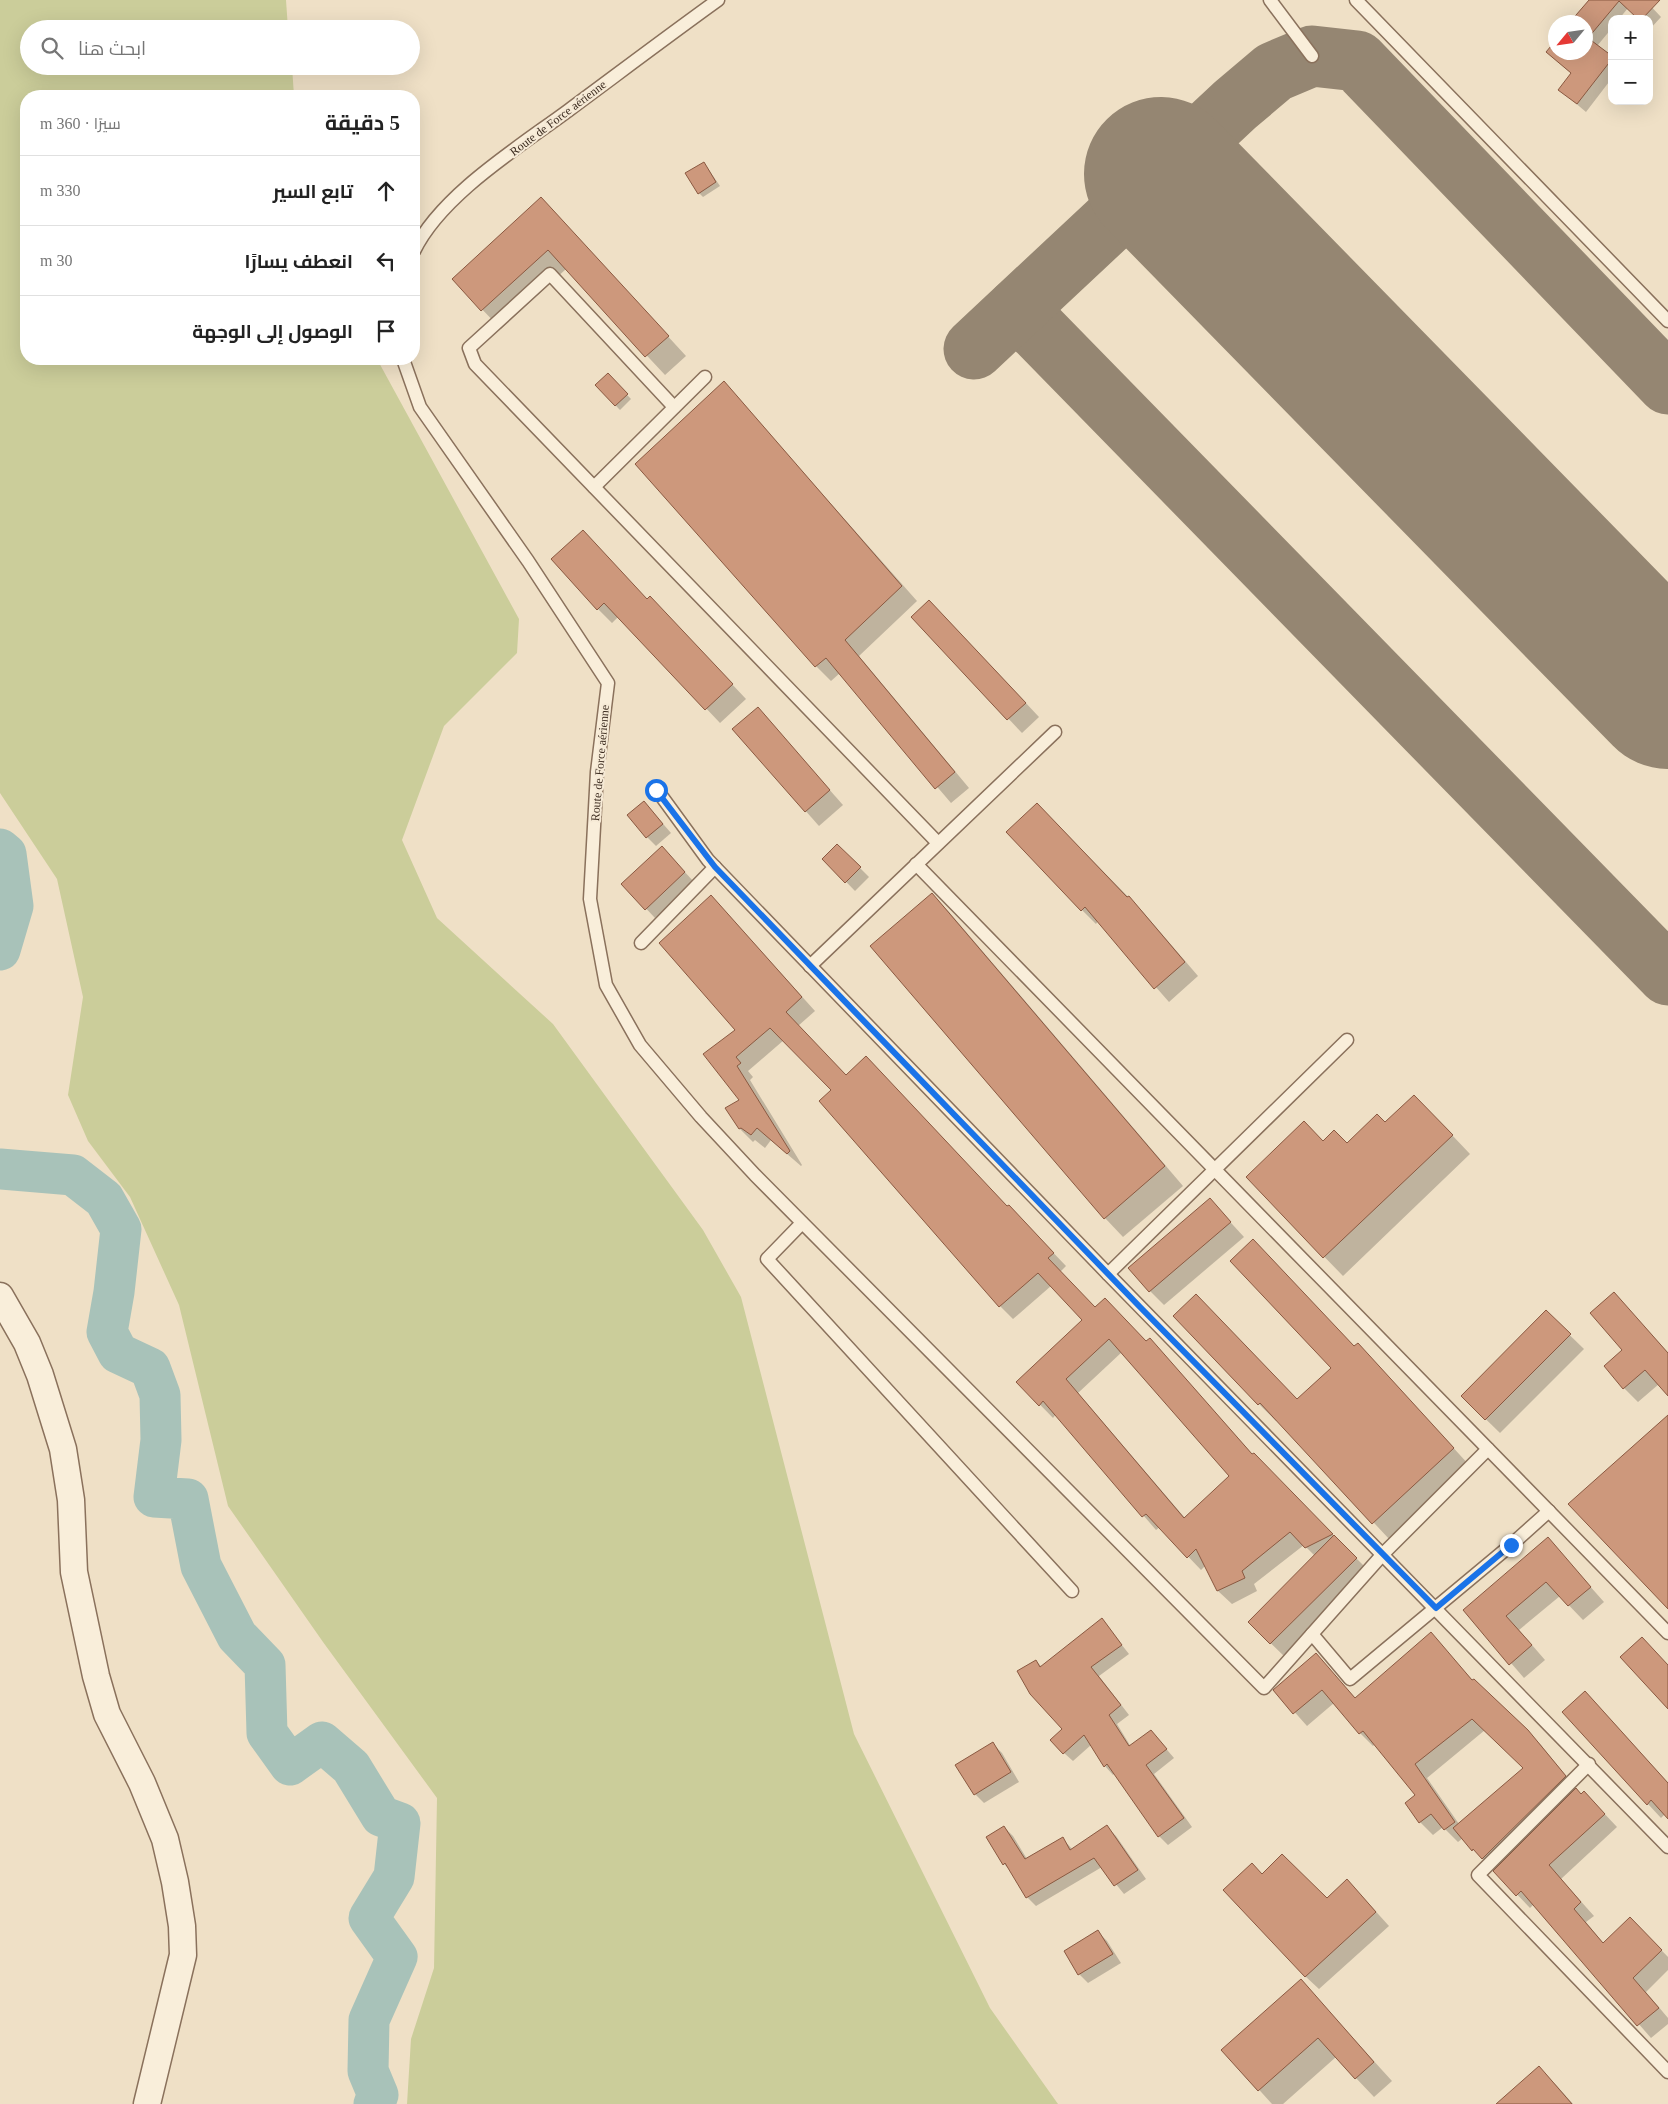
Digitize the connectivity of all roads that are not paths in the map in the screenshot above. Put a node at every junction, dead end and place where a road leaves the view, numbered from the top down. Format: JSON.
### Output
{"nodes":[{"id":1,"x":718,"y":0,"type":"edge"},
{"id":2,"x":1270,"y":0,"type":"edge"},
{"id":3,"x":1356,"y":0,"type":"edge"},
{"id":4,"x":1312,"y":56,"type":"dead end"},
{"id":5,"x":420,"y":238,"type":"edge"},
{"id":6,"x":1668,"y":320,"type":"edge"},
{"id":7,"x":406,"y":365,"type":"edge"},
{"id":8,"x":705,"y":377,"type":"dead end"},
{"id":9,"x":674,"y":407,"type":"junction"},
{"id":10,"x":594,"y":487,"type":"junction"},
{"id":11,"x":1055,"y":732,"type":"dead end"},
{"id":12,"x":656,"y":790,"type":"dead end"},
{"id":13,"x":938,"y":843,"type":"junction"},
{"id":14,"x":916,"y":864,"type":"junction"},
{"id":15,"x":715,"y":867,"type":"junction"},
{"id":16,"x":641,"y":943,"type":"dead end"},
{"id":17,"x":810,"y":966,"type":"junction"},
{"id":18,"x":1346,"y":1040,"type":"dead end"},
{"id":19,"x":1215,"y":1170,"type":"junction"},
{"id":20,"x":802,"y":1223,"type":"junction"},
{"id":21,"x":1108,"y":1274,"type":"junction"},
{"id":22,"x":0,"y":1296,"type":"edge"},
{"id":23,"x":1488,"y":1449,"type":"junction"},
{"id":24,"x":1549,"y":1511,"type":"junction"},
{"id":25,"x":1383,"y":1554,"type":"junction"},
{"id":26,"x":1072,"y":1591,"type":"dead end"},
{"id":27,"x":1436,"y":1608,"type":"junction"},
{"id":28,"x":1668,"y":1632,"type":"edge"},
{"id":29,"x":1312,"y":1634,"type":"junction"},
{"id":30,"x":1589,"y":1764,"type":"junction"},
{"id":31,"x":1668,"y":1846,"type":"edge"},
{"id":32,"x":1668,"y":2072,"type":"edge"},
{"id":33,"x":147,"y":2104,"type":"edge"}],
"edges":[{"from":1,"to":5,"type":"lane","name":"Route de Force aérienne"},
{"from":2,"to":4,"type":"lane"},
{"from":3,"to":6,"type":"lane"},
{"from":7,"to":20,"type":"lane","name":"Route de Force aérienne"},
{"from":8,"to":9,"type":"lane"},
{"from":9,"to":10,"type":"lane"},
{"from":9,"to":10,"type":"lane"},
{"from":10,"to":13,"type":"lane"},
{"from":11,"to":13,"type":"lane"},
{"from":12,"to":15,"type":"lane"},
{"from":13,"to":14,"type":"lane"},
{"from":14,"to":17,"type":"lane"},
{"from":14,"to":19,"type":"lane"},
{"from":15,"to":16,"type":"lane"},
{"from":15,"to":17,"type":"lane"},
{"from":17,"to":21,"type":"lane"},
{"from":18,"to":19,"type":"lane"},
{"from":19,"to":21,"type":"lane"},
{"from":19,"to":23,"type":"lane"},
{"from":20,"to":26,"type":"lane"},
{"from":20,"to":29,"type":"lane","name":"Route de Force aérienne"},
{"from":21,"to":25,"type":"lane"},
{"from":22,"to":33,"type":"street"},
{"from":23,"to":24,"type":"lane"},
{"from":23,"to":25,"type":"lane"},
{"from":24,"to":27,"type":"lane"},
{"from":24,"to":28,"type":"lane"},
{"from":25,"to":27,"type":"lane"},
{"from":25,"to":29,"type":"lane"},
{"from":27,"to":29,"type":"lane"},
{"from":27,"to":30,"type":"lane"},
{"from":30,"to":31,"type":"lane"},
{"from":30,"to":32,"type":"lane"}]}
